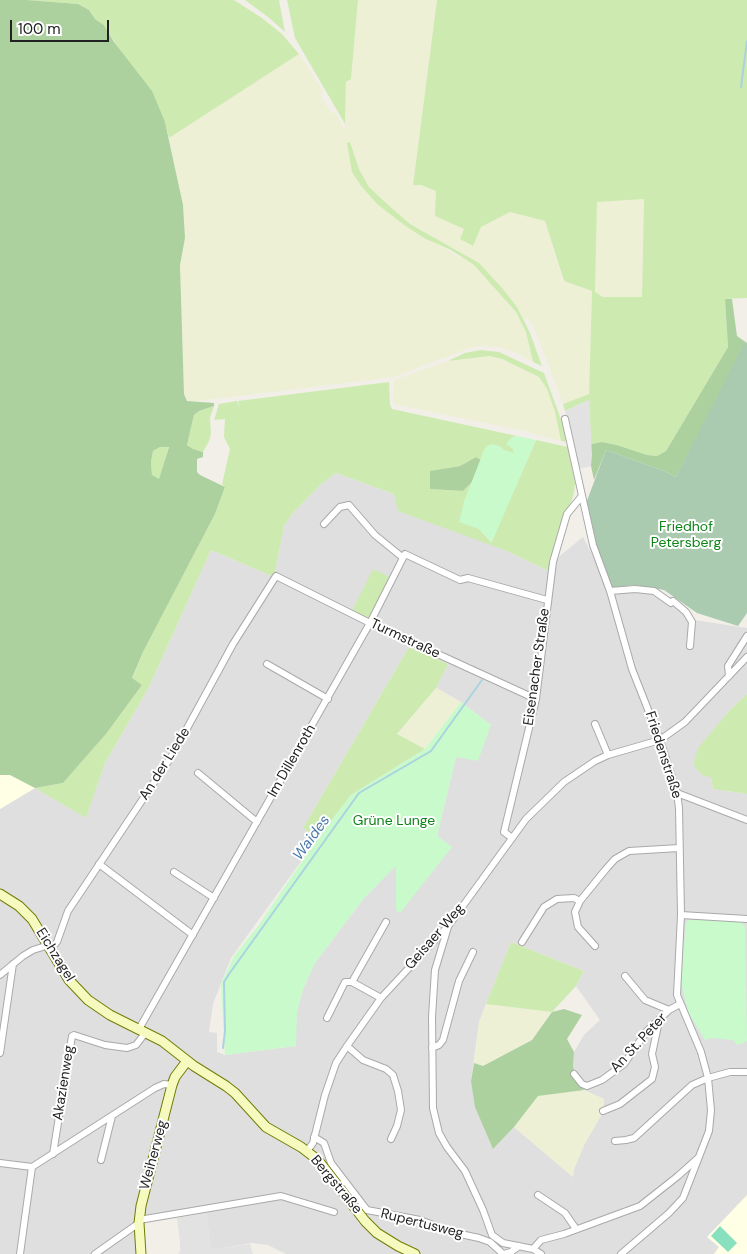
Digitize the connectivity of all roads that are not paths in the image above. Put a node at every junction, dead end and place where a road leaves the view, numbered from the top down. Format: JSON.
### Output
{"nodes":[{"id":1,"x":564,"y":419,"type":"dead end"},
{"id":2,"x":581,"y":497,"type":"junction"},
{"id":3,"x":324,"y":524,"type":"dead end"},
{"id":4,"x":402,"y":557,"type":"junction"},
{"id":5,"x":276,"y":576,"type":"joint"},
{"id":6,"x":610,"y":591,"type":"junction"},
{"id":7,"x":547,"y":600,"type":"junction"},
{"id":8,"x":370,"y":623,"type":"junction"},
{"id":9,"x":747,"y":636,"type":"edge"},
{"id":10,"x":690,"y":646,"type":"dead end"},
{"id":11,"x":747,"y":657,"type":"edge"},
{"id":12,"x":267,"y":664,"type":"dead end"},
{"id":13,"x":730,"y":676,"type":"junction"},
{"id":14,"x":328,"y":699,"type":"junction"},
{"id":15,"x":536,"y":699,"type":"junction"},
{"id":16,"x":595,"y":724,"type":"dead end"},
{"id":17,"x":660,"y":740,"type":"junction"},
{"id":18,"x":608,"y":755,"type":"junction"},
{"id":19,"x":198,"y":773,"type":"dead end"},
{"id":20,"x":677,"y":793,"type":"junction"},
{"id":21,"x":747,"y":820,"type":"edge"},
{"id":22,"x":257,"y":822,"type":"junction"},
{"id":23,"x":512,"y":838,"type":"junction"},
{"id":24,"x":679,"y":848,"type":"junction"},
{"id":25,"x":100,"y":864,"type":"junction"},
{"id":26,"x":174,"y":872,"type":"dead end"},
{"id":27,"x":0,"y":894,"type":"edge"},
{"id":28,"x":214,"y":898,"type":"junction"},
{"id":29,"x":580,"y":901,"type":"junction"},
{"id":30,"x":680,"y":915,"type":"junction"},
{"id":31,"x":747,"y":919,"type":"edge"},
{"id":32,"x":386,"y":922,"type":"dead end"},
{"id":33,"x":449,"y":925,"type":"junction"},
{"id":34,"x":192,"y":936,"type":"junction"},
{"id":35,"x":522,"y":942,"type":"dead end"},
{"id":36,"x":595,"y":946,"type":"dead end"},
{"id":37,"x":50,"y":947,"type":"junction"},
{"id":38,"x":473,"y":952,"type":"dead end"},
{"id":39,"x":13,"y":964,"type":"junction"},
{"id":40,"x":0,"y":975,"type":"edge"},
{"id":41,"x":625,"y":976,"type":"dead end"},
{"id":42,"x":352,"y":982,"type":"junction"},
{"id":43,"x":381,"y":998,"type":"junction"},
{"id":44,"x":680,"y":1004,"type":"junction"},
{"id":45,"x":669,"y":1010,"type":"junction"},
{"id":46,"x":327,"y":1018,"type":"dead end"},
{"id":47,"x":659,"y":1021,"type":"junction"},
{"id":48,"x":143,"y":1030,"type":"junction"},
{"id":49,"x":347,"y":1046,"type":"junction"},
{"id":50,"x":432,"y":1048,"type":"junction"},
{"id":51,"x":0,"y":1053,"type":"edge"},
{"id":52,"x":187,"y":1061,"type":"junction"},
{"id":53,"x":747,"y":1072,"type":"edge"},
{"id":54,"x":574,"y":1074,"type":"dead end"},
{"id":55,"x":708,"y":1078,"type":"junction"},
{"id":56,"x":172,"y":1085,"type":"junction"},
{"id":57,"x":603,"y":1111,"type":"dead end"},
{"id":58,"x":112,"y":1116,"type":"junction"},
{"id":59,"x":314,"y":1137,"type":"junction"},
{"id":60,"x":391,"y":1139,"type":"dead end"},
{"id":61,"x":615,"y":1141,"type":"dead end"},
{"id":62,"x":308,"y":1151,"type":"junction"},
{"id":63,"x":53,"y":1154,"type":"junction"},
{"id":64,"x":700,"y":1155,"type":"junction"},
{"id":65,"x":101,"y":1160,"type":"dead end"},
{"id":66,"x":0,"y":1163,"type":"edge"},
{"id":67,"x":32,"y":1167,"type":"junction"},
{"id":68,"x":538,"y":1194,"type":"dead end"},
{"id":69,"x":334,"y":1212,"type":"dead end"},
{"id":70,"x":139,"y":1222,"type":"junction"},
{"id":71,"x":576,"y":1229,"type":"junction"},
{"id":72,"x":106,"y":1246,"type":"junction"},
{"id":73,"x":519,"y":1246,"type":"junction"},
{"id":74,"x":533,"y":1249,"type":"junction"},
{"id":75,"x":20,"y":1254,"type":"edge"},
{"id":76,"x":95,"y":1254,"type":"edge"},
{"id":77,"x":106,"y":1254,"type":"edge"},
{"id":78,"x":141,"y":1254,"type":"edge"},
{"id":79,"x":415,"y":1254,"type":"edge"},
{"id":80,"x":503,"y":1254,"type":"edge"},
{"id":81,"x":541,"y":1254,"type":"edge"},
{"id":82,"x":621,"y":1254,"type":"edge"}],
"edges":[{"from":1,"to":2,"type":"street","name":"Friedenstraße"},
{"from":2,"to":6,"type":"street","name":"Friedenstraße"},
{"from":2,"to":7,"type":"street","name":"Eisenacher Straße"},
{"from":3,"to":4,"type":"street"},
{"from":4,"to":7,"type":"street"},
{"from":4,"to":8,"type":"street","name":"Im Dillenroth"},
{"from":5,"to":8,"type":"street","name":"Turmstraße"},
{"from":5,"to":25,"type":"street","name":"An der Liede"},
{"from":6,"to":10,"type":"street"},
{"from":6,"to":17,"type":"street","name":"Friedenstraße"},
{"from":7,"to":15,"type":"street","name":"Eisenacher Straße"},
{"from":8,"to":14,"type":"street","name":"Im Dillenroth"},
{"from":8,"to":15,"type":"street","name":"Turmstraße"},
{"from":9,"to":13,"type":"street"},
{"from":11,"to":13,"type":"street","name":"Geisaer Weg"},
{"from":12,"to":14,"type":"street"},
{"from":13,"to":17,"type":"street","name":"Geisaer Weg"},
{"from":14,"to":22,"type":"street","name":"Im Dillenroth"},
{"from":15,"to":23,"type":"street","name":"Eisenacher Straße"},
{"from":16,"to":18,"type":"street"},
{"from":17,"to":18,"type":"street","name":"Geisaer Weg"},
{"from":17,"to":20,"type":"street","name":"Friedenstraße"},
{"from":18,"to":23,"type":"street","name":"Geisaer Weg"},
{"from":19,"to":22,"type":"street"},
{"from":20,"to":21,"type":"street"},
{"from":20,"to":24,"type":"street","name":"Friedenstraße"},
{"from":22,"to":28,"type":"street","name":"Im Dillenroth"},
{"from":23,"to":33,"type":"street","name":"Geisaer Weg"},
{"from":24,"to":29,"type":"street"},
{"from":24,"to":30,"type":"street","name":"Friedenstraße"},
{"from":25,"to":34,"type":"street"},
{"from":25,"to":37,"type":"street","name":"An der Liede"},
{"from":26,"to":28,"type":"street"},
{"from":27,"to":37,"type":"main road","name":"Eichzagel"},
{"from":28,"to":34,"type":"street","name":"Im Dillenroth"},
{"from":29,"to":35,"type":"street"},
{"from":29,"to":36,"type":"street"},
{"from":30,"to":31,"type":"street"},
{"from":30,"to":44,"type":"street","name":"Friedenstraße"},
{"from":32,"to":42,"type":"street"},
{"from":33,"to":43,"type":"street","name":"Geisaer Weg"},
{"from":33,"to":50,"type":"street"},
{"from":34,"to":48,"type":"street","name":"Im Dillenroth"},
{"from":37,"to":39,"type":"street"},
{"from":37,"to":48,"type":"main road","name":"Eichzagel"},
{"from":38,"to":50,"type":"street"},
{"from":39,"to":40,"type":"street"},
{"from":39,"to":51,"type":"street"},
{"from":41,"to":45,"type":"street"},
{"from":42,"to":43,"type":"street"},
{"from":42,"to":46,"type":"street"},
{"from":43,"to":49,"type":"street","name":"Geisaer Weg"},
{"from":44,"to":45,"type":"street","name":"An St. Peter"},
{"from":44,"to":55,"type":"street","name":"Friedenstraße"},
{"from":45,"to":47,"type":"street","name":"An St. Peter"},
{"from":47,"to":54,"type":"street","name":"An St. Peter"},
{"from":47,"to":57,"type":"street"},
{"from":48,"to":52,"type":"main road","name":"Eichzagel"},
{"from":48,"to":63,"type":"street","name":"Akazienweg"},
{"from":49,"to":59,"type":"street","name":"Geisaer Weg"},
{"from":49,"to":60,"type":"street"},
{"from":50,"to":73,"type":"street"},
{"from":52,"to":56,"type":"main road","name":"Weiherweg"},
{"from":52,"to":62,"type":"main road","name":"Bergstraße"},
{"from":53,"to":55,"type":"street"},
{"from":55,"to":61,"type":"street"},
{"from":55,"to":64,"type":"street","name":"Friedenstraße"},
{"from":56,"to":58,"type":"street"},
{"from":56,"to":70,"type":"main road","name":"Weiherweg"},
{"from":58,"to":63,"type":"street"},
{"from":58,"to":65,"type":"street"},
{"from":59,"to":62,"type":"street","name":"Geisaer Weg"},
{"from":59,"to":80,"type":"street","name":"Rupertusweg"},
{"from":62,"to":79,"type":"main road","name":"Bergstraße"},
{"from":63,"to":67,"type":"street"},
{"from":64,"to":71,"type":"street"},
{"from":64,"to":82,"type":"street","name":"Friedenstraße"},
{"from":66,"to":67,"type":"street"},
{"from":67,"to":75,"type":"street"},
{"from":68,"to":71,"type":"street"},
{"from":69,"to":70,"type":"street"},
{"from":70,"to":72,"type":"street"},
{"from":70,"to":78,"type":"main road","name":"Weiherweg"},
{"from":71,"to":74,"type":"street"},
{"from":72,"to":76,"type":"street"},
{"from":72,"to":77,"type":"street"},
{"from":73,"to":74,"type":"street"},
{"from":73,"to":80,"type":"street","name":"Rupertusweg"},
{"from":74,"to":81,"type":"street"}]}
